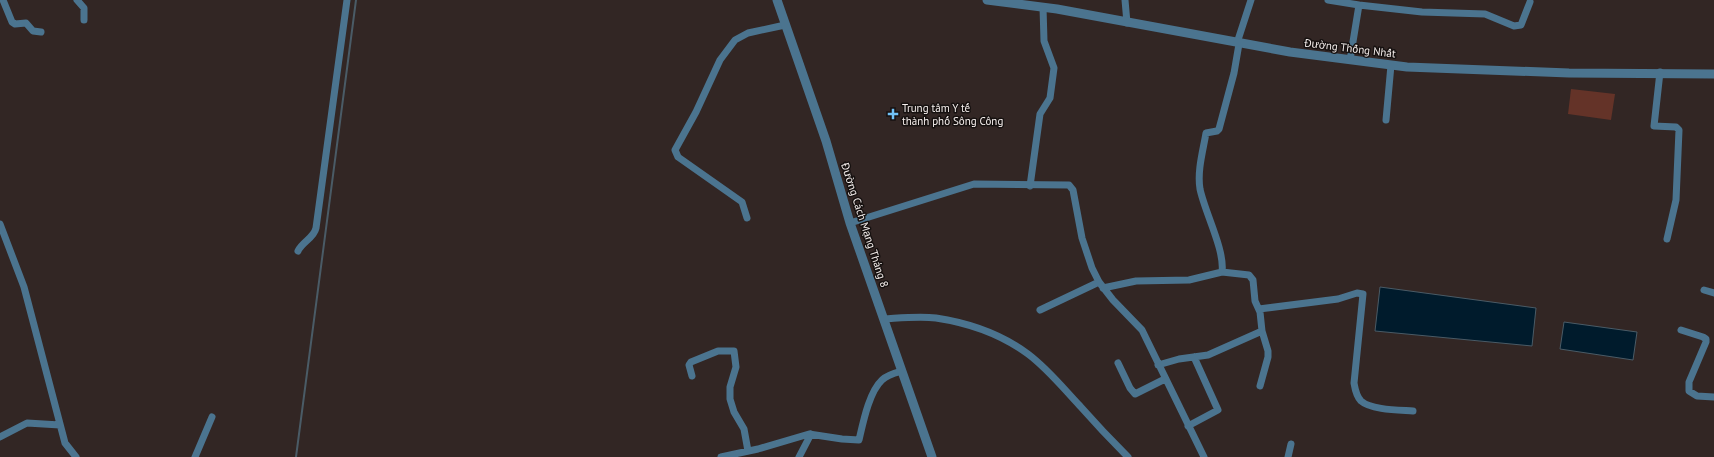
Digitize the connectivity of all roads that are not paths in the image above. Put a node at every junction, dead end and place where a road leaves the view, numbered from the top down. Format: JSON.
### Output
{"nodes":[{"id":1,"x":3,"y":0,"type":"edge"},
{"id":2,"x":77,"y":0,"type":"edge"},
{"id":3,"x":347,"y":0,"type":"edge"},
{"id":4,"x":777,"y":0,"type":"edge"},
{"id":5,"x":987,"y":0,"type":"edge"},
{"id":6,"x":1125,"y":0,"type":"edge"},
{"id":7,"x":1251,"y":0,"type":"edge"},
{"id":8,"x":1328,"y":0,"type":"edge"},
{"id":9,"x":1530,"y":2,"type":"dead end"},
{"id":10,"x":1359,"y":5,"type":"junction"},
{"id":11,"x":1042,"y":7,"type":"junction"},
{"id":12,"x":84,"y":20,"type":"dead end"},
{"id":13,"x":1127,"y":22,"type":"junction"},
{"id":14,"x":785,"y":25,"type":"junction"},
{"id":15,"x":40,"y":32,"type":"dead end"},
{"id":16,"x":1238,"y":43,"type":"junction"},
{"id":17,"x":1350,"y":60,"type":"junction"},
{"id":18,"x":1391,"y":65,"type":"junction"},
{"id":19,"x":1660,"y":72,"type":"junction"},
{"id":20,"x":1714,"y":74,"type":"edge"},
{"id":21,"x":1386,"y":120,"type":"dead end"},
{"id":22,"x":1030,"y":186,"type":"junction"},
{"id":23,"x":747,"y":218,"type":"dead end"},
{"id":24,"x":850,"y":223,"type":"junction"},
{"id":25,"x":0,"y":224,"type":"edge"},
{"id":26,"x":1667,"y":239,"type":"dead end"},
{"id":27,"x":298,"y":251,"type":"dead end"},
{"id":28,"x":1222,"y":272,"type":"junction"},
{"id":29,"x":1101,"y":285,"type":"junction"},
{"id":30,"x":1704,"y":290,"type":"dead end"},
{"id":31,"x":1714,"y":293,"type":"edge"},
{"id":32,"x":1259,"y":309,"type":"junction"},
{"id":33,"x":1040,"y":310,"type":"dead end"},
{"id":34,"x":884,"y":319,"type":"junction"},
{"id":35,"x":1681,"y":330,"type":"dead end"},
{"id":36,"x":1262,"y":331,"type":"junction"},
{"id":37,"x":1194,"y":357,"type":"junction"},
{"id":38,"x":1118,"y":363,"type":"dead end"},
{"id":39,"x":1158,"y":365,"type":"junction"},
{"id":40,"x":902,"y":371,"type":"junction"},
{"id":41,"x":692,"y":376,"type":"dead end"},
{"id":42,"x":1165,"y":379,"type":"junction"},
{"id":43,"x":1260,"y":386,"type":"dead end"},
{"id":44,"x":1714,"y":397,"type":"edge"},
{"id":45,"x":1413,"y":411,"type":"dead end"},
{"id":46,"x":212,"y":417,"type":"dead end"},
{"id":47,"x":60,"y":425,"type":"junction"},
{"id":48,"x":1188,"y":426,"type":"junction"},
{"id":49,"x":811,"y":434,"type":"junction"},
{"id":50,"x":0,"y":437,"type":"edge"},
{"id":51,"x":1291,"y":444,"type":"dead end"},
{"id":52,"x":748,"y":452,"type":"junction"},
{"id":53,"x":76,"y":457,"type":"edge"},
{"id":54,"x":195,"y":457,"type":"edge"},
{"id":55,"x":721,"y":457,"type":"edge"},
{"id":56,"x":799,"y":457,"type":"edge"},
{"id":57,"x":932,"y":457,"type":"edge"},
{"id":58,"x":1128,"y":457,"type":"edge"},
{"id":59,"x":1204,"y":457,"type":"edge"},
{"id":60,"x":1288,"y":457,"type":"edge"}],
"edges":[{"from":1,"to":15,"type":"street"},
{"from":2,"to":12,"type":"street"},
{"from":3,"to":27,"type":"street"},
{"from":4,"to":14,"type":"street","name":"Đường Cách Mạng Tháng 8"},
{"from":5,"to":11,"type":"street","name":"Đường Thống Nhất"},
{"from":6,"to":13,"type":"street"},
{"from":7,"to":16,"type":"street"},
{"from":8,"to":10,"type":"street"},
{"from":9,"to":10,"type":"street"},
{"from":10,"to":17,"type":"street"},
{"from":11,"to":13,"type":"street","name":"Đường Thống Nhất"},
{"from":11,"to":22,"type":"street"},
{"from":13,"to":16,"type":"street","name":"Đường Thống Nhất"},
{"from":14,"to":23,"type":"street"},
{"from":14,"to":24,"type":"street","name":"Đường Cách Mạng Tháng 8"},
{"from":16,"to":17,"type":"street","name":"Đường Thống Nhất"},
{"from":16,"to":28,"type":"street"},
{"from":17,"to":18,"type":"street","name":"Đường Thống Nhất"},
{"from":18,"to":19,"type":"street","name":"Đường Thống Nhất"},
{"from":18,"to":21,"type":"street"},
{"from":19,"to":20,"type":"street","name":"Đường Thống Nhất"},
{"from":19,"to":26,"type":"street"},
{"from":22,"to":24,"type":"street"},
{"from":22,"to":29,"type":"street"},
{"from":24,"to":34,"type":"street","name":"Đường Cách Mạng Tháng 8"},
{"from":25,"to":47,"type":"street"},
{"from":28,"to":29,"type":"street"},
{"from":28,"to":32,"type":"street"},
{"from":29,"to":33,"type":"street"},
{"from":29,"to":39,"type":"street"},
{"from":30,"to":31,"type":"street"},
{"from":32,"to":36,"type":"street"},
{"from":32,"to":45,"type":"street"},
{"from":34,"to":40,"type":"street","name":"Đường Cách Mạng Tháng 8"},
{"from":34,"to":58,"type":"street"},
{"from":35,"to":44,"type":"street"},
{"from":36,"to":37,"type":"street"},
{"from":36,"to":43,"type":"street"},
{"from":37,"to":39,"type":"street"},
{"from":37,"to":48,"type":"street"},
{"from":38,"to":42,"type":"street"},
{"from":39,"to":42,"type":"street"},
{"from":40,"to":49,"type":"street"},
{"from":40,"to":57,"type":"street","name":"Đường Cách Mạng Tháng 8"},
{"from":41,"to":52,"type":"street"},
{"from":42,"to":48,"type":"street"},
{"from":46,"to":54,"type":"street"},
{"from":47,"to":50,"type":"street"},
{"from":47,"to":53,"type":"street"},
{"from":48,"to":59,"type":"street"},
{"from":49,"to":52,"type":"street"},
{"from":49,"to":56,"type":"street"},
{"from":51,"to":60,"type":"street"},
{"from":52,"to":55,"type":"street"}]}
